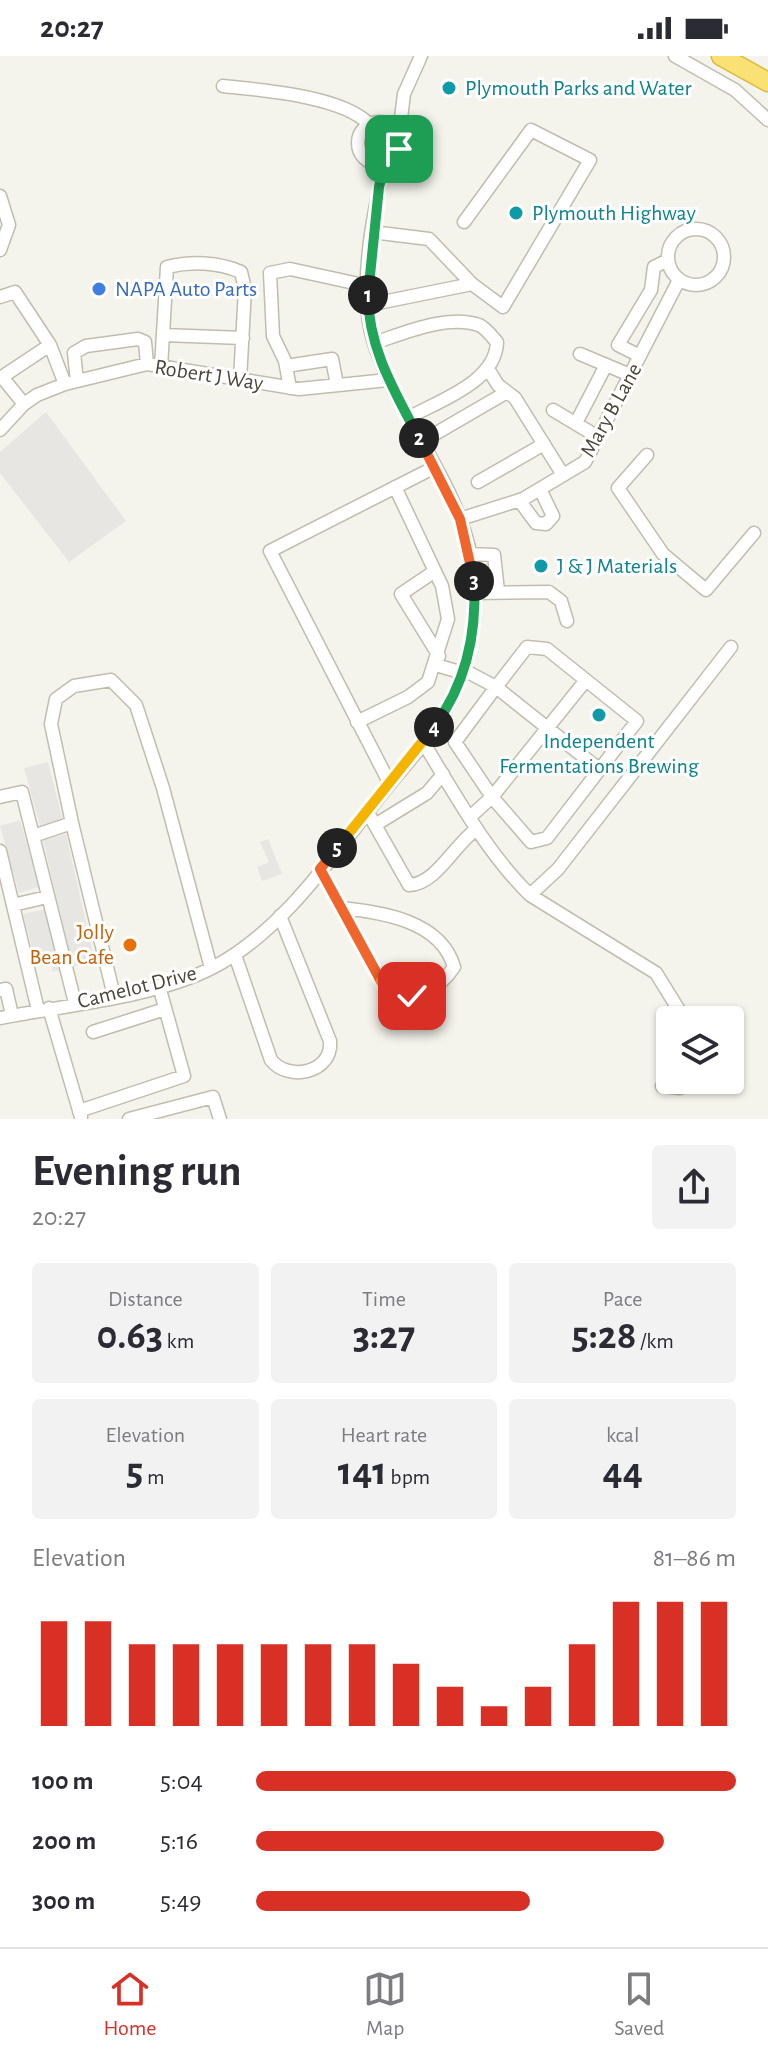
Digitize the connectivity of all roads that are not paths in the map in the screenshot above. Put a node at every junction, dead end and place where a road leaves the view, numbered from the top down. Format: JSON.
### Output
{"nodes":[{"id":1,"x":421,"y":56,"type":"edge"},
{"id":2,"x":675,"y":56,"type":"edge"},
{"id":3,"x":721,"y":56,"type":"edge"},
{"id":4,"x":768,"y":82,"type":"edge"},
{"id":5,"x":223,"y":86,"type":"dead end"},
{"id":6,"x":768,"y":120,"type":"edge"},
{"id":7,"x":369,"y":124,"type":"junction"},
{"id":8,"x":399,"y":134,"type":"junction"},
{"id":9,"x":385,"y":163,"type":"junction"},
{"id":10,"x":0,"y":196,"type":"edge"},
{"id":11,"x":464,"y":222,"type":"dead end"},
{"id":12,"x":372,"y":232,"type":"junction"},
{"id":13,"x":0,"y":250,"type":"edge"},
{"id":14,"x":668,"y":260,"type":"junction"},
{"id":15,"x":679,"y":280,"type":"junction"},
{"id":16,"x":472,"y":284,"type":"junction"},
{"id":17,"x":368,"y":286,"type":"junction"},
{"id":18,"x":0,"y":297,"type":"edge"},
{"id":19,"x":368,"y":305,"type":"junction"},
{"id":20,"x":163,"y":335,"type":"junction"},
{"id":21,"x":243,"y":338,"type":"junction"},
{"id":22,"x":374,"y":343,"type":"junction"},
{"id":23,"x":50,"y":345,"type":"junction"},
{"id":24,"x":580,"y":354,"type":"dead end"},
{"id":25,"x":640,"y":356,"type":"junction"},
{"id":26,"x":154,"y":366,"type":"junction"},
{"id":27,"x":286,"y":366,"type":"junction"},
{"id":28,"x":605,"y":367,"type":"junction"},
{"id":29,"x":488,"y":369,"type":"junction"},
{"id":30,"x":630,"y":375,"type":"junction"},
{"id":31,"x":1,"y":377,"type":"edge"},
{"id":32,"x":240,"y":380,"type":"junction"},
{"id":33,"x":388,"y":380,"type":"junction"},
{"id":34,"x":71,"y":382,"type":"junction"},
{"id":35,"x":337,"y":385,"type":"junction"},
{"id":36,"x":290,"y":388,"type":"junction"},
{"id":37,"x":507,"y":392,"type":"junction"},
{"id":38,"x":24,"y":404,"type":"junction"},
{"id":39,"x":553,"y":410,"type":"dead end"},
{"id":40,"x":408,"y":418,"type":"junction"},
{"id":41,"x":577,"y":421,"type":"junction"},
{"id":42,"x":0,"y":430,"type":"edge"},
{"id":43,"x":598,"y":437,"type":"junction"},
{"id":44,"x":421,"y":442,"type":"junction"},
{"id":45,"x":544,"y":444,"type":"junction"},
{"id":46,"x":647,"y":455,"type":"dead end"},
{"id":47,"x":435,"y":467,"type":"junction"},
{"id":48,"x":563,"y":475,"type":"junction"},
{"id":49,"x":478,"y":482,"type":"dead end"},
{"id":50,"x":395,"y":487,"type":"junction"},
{"id":51,"x":540,"y":489,"type":"junction"},
{"id":52,"x":519,"y":500,"type":"junction"},
{"id":53,"x":460,"y":519,"type":"junction"},
{"id":54,"x":754,"y":533,"type":"dead end"},
{"id":55,"x":470,"y":554,"type":"junction"},
{"id":56,"x":435,"y":571,"type":"junction"},
{"id":57,"x":498,"y":591,"type":"junction"},
{"id":58,"x":475,"y":593,"type":"junction"},
{"id":59,"x":567,"y":621,"type":"dead end"},
{"id":60,"x":731,"y":647,"type":"dead end"},
{"id":61,"x":437,"y":660,"type":"junction"},
{"id":62,"x":464,"y":672,"type":"junction"},
{"id":63,"x":586,"y":680,"type":"junction"},
{"id":64,"x":496,"y":687,"type":"junction"},
{"id":65,"x":357,"y":722,"type":"junction"},
{"id":66,"x":548,"y":730,"type":"junction"},
{"id":67,"x":423,"y":742,"type":"junction"},
{"id":68,"x":599,"y":769,"type":"junction"},
{"id":69,"x":443,"y":774,"type":"junction"},
{"id":70,"x":390,"y":784,"type":"junction"},
{"id":71,"x":451,"y":788,"type":"junction"},
{"id":72,"x":427,"y":793,"type":"junction"},
{"id":73,"x":0,"y":797,"type":"edge"},
{"id":74,"x":492,"y":797,"type":"junction"},
{"id":75,"x":367,"y":811,"type":"junction"},
{"id":76,"x":470,"y":817,"type":"junction"},
{"id":77,"x":72,"y":823,"type":"junction"},
{"id":78,"x":375,"y":825,"type":"junction"},
{"id":79,"x":477,"y":829,"type":"junction"},
{"id":80,"x":33,"y":836,"type":"junction"},
{"id":81,"x":0,"y":851,"type":"edge"},
{"id":82,"x":320,"y":869,"type":"junction"},
{"id":83,"x":530,"y":895,"type":"junction"},
{"id":84,"x":47,"y":897,"type":"junction"},
{"id":85,"x":13,"y":905,"type":"junction"},
{"id":86,"x":341,"y":908,"type":"junction"},
{"id":87,"x":280,"y":916,"type":"junction"},
{"id":88,"x":235,"y":955,"type":"junction"},
{"id":89,"x":211,"y":968,"type":"junction"},
{"id":90,"x":159,"y":986,"type":"junction"},
{"id":91,"x":0,"y":990,"type":"edge"},
{"id":92,"x":114,"y":996,"type":"junction"},
{"id":93,"x":75,"y":1003,"type":"junction"},
{"id":94,"x":676,"y":1006,"type":"edge"},
{"id":95,"x":43,"y":1009,"type":"junction"},
{"id":96,"x":165,"y":1009,"type":"junction"},
{"id":97,"x":6,"y":1016,"type":"edge"},
{"id":98,"x":93,"y":1032,"type":"dead end"},
{"id":99,"x":80,"y":1115,"type":"edge"},
{"id":100,"x":129,"y":1119,"type":"edge"},
{"id":101,"x":220,"y":1119,"type":"edge"}],
"edges":[{"from":1,"to":8,"type":"street","name":"Camelot Drive"},
{"from":2,"to":6,"type":"street"},
{"from":3,"to":4,"type":"highway"},
{"from":5,"to":7,"type":"street"},
{"from":7,"to":8,"type":"street"},
{"from":7,"to":9,"type":"street"},
{"from":8,"to":9,"type":"street","name":"Camelot Drive"},
{"from":9,"to":12,"type":"street","name":"Camelot Drive"},
{"from":10,"to":13,"type":"street"},
{"from":11,"to":16,"type":"street"},
{"from":12,"to":16,"type":"street"},
{"from":12,"to":17,"type":"street","name":"Camelot Drive"},
{"from":14,"to":15,"type":"street"},
{"from":14,"to":15,"type":"street"},
{"from":14,"to":25,"type":"street"},
{"from":15,"to":25,"type":"street","name":"Mary B Lane"},
{"from":16,"to":19,"type":"street"},
{"from":17,"to":19,"type":"street","name":"Camelot Drive"},
{"from":17,"to":27,"type":"street"},
{"from":18,"to":23,"type":"street"},
{"from":19,"to":22,"type":"street","name":"Camelot Drive"},
{"from":20,"to":21,"type":"street"},
{"from":20,"to":21,"type":"street"},
{"from":20,"to":26,"type":"street"},
{"from":21,"to":32,"type":"street"},
{"from":22,"to":29,"type":"street"},
{"from":22,"to":33,"type":"street","name":"Camelot Drive"},
{"from":23,"to":31,"type":"street"},
{"from":23,"to":34,"type":"street"},
{"from":24,"to":28,"type":"street"},
{"from":25,"to":30,"type":"street","name":"Mary B Lane"},
{"from":26,"to":32,"type":"street","name":"Robert J Way"},
{"from":26,"to":34,"type":"street","name":"Robert J Way"},
{"from":26,"to":34,"type":"street"},
{"from":27,"to":35,"type":"street"},
{"from":27,"to":36,"type":"street"},
{"from":28,"to":30,"type":"street"},
{"from":28,"to":41,"type":"street"},
{"from":29,"to":37,"type":"street"},
{"from":29,"to":40,"type":"street"},
{"from":30,"to":43,"type":"street","name":"Mary B Lane"},
{"from":31,"to":38,"type":"street"},
{"from":32,"to":36,"type":"street","name":"Robert J Way"},
{"from":33,"to":35,"type":"street","name":"Robert J Way"},
{"from":33,"to":40,"type":"street","name":"Camelot Drive"},
{"from":34,"to":38,"type":"street","name":"Robert J Way"},
{"from":35,"to":36,"type":"street","name":"Robert J Way"},
{"from":37,"to":44,"type":"street"},
{"from":37,"to":45,"type":"street"},
{"from":38,"to":42,"type":"street","name":"Robert J Way"},
{"from":39,"to":41,"type":"street"},
{"from":40,"to":44,"type":"street","name":"Camelot Drive"},
{"from":41,"to":43,"type":"street"},
{"from":43,"to":48,"type":"street","name":"Mary B Lane"},
{"from":44,"to":47,"type":"street","name":"Camelot Drive"},
{"from":45,"to":48,"type":"street"},
{"from":45,"to":49,"type":"street"},
{"from":46,"to":54,"type":"street"},
{"from":47,"to":50,"type":"street"},
{"from":47,"to":53,"type":"street","name":"Camelot Drive"},
{"from":48,"to":51,"type":"street","name":"Mary B Lane"},
{"from":50,"to":56,"type":"street"},
{"from":50,"to":65,"type":"street"},
{"from":51,"to":52,"type":"street","name":"Mary B Lane"},
{"from":51,"to":52,"type":"street"},
{"from":52,"to":53,"type":"street","name":"Mary B Lane"},
{"from":53,"to":55,"type":"street","name":"Camelot Drive"},
{"from":55,"to":57,"type":"street"},
{"from":55,"to":58,"type":"street","name":"Camelot Drive"},
{"from":56,"to":61,"type":"street"},
{"from":56,"to":61,"type":"street"},
{"from":57,"to":58,"type":"street"},
{"from":57,"to":59,"type":"street"},
{"from":58,"to":62,"type":"street","name":"Camelot Drive"},
{"from":60,"to":83,"type":"street"},
{"from":61,"to":62,"type":"street"},
{"from":61,"to":65,"type":"street"},
{"from":62,"to":64,"type":"street"},
{"from":62,"to":67,"type":"street","name":"Camelot Drive"},
{"from":63,"to":64,"type":"street"},
{"from":63,"to":66,"type":"street"},
{"from":63,"to":68,"type":"street"},
{"from":64,"to":66,"type":"street"},
{"from":64,"to":74,"type":"street"},
{"from":65,"to":70,"type":"street"},
{"from":66,"to":68,"type":"street"},
{"from":66,"to":74,"type":"street"},
{"from":67,"to":69,"type":"street"},
{"from":67,"to":70,"type":"street","name":"Camelot Drive"},
{"from":68,"to":74,"type":"street"},
{"from":69,"to":71,"type":"street"},
{"from":69,"to":72,"type":"street"},
{"from":70,"to":75,"type":"street","name":"Camelot Drive"},
{"from":71,"to":72,"type":"street"},
{"from":71,"to":76,"type":"street"},
{"from":72,"to":78,"type":"street"},
{"from":73,"to":80,"type":"street"},
{"from":74,"to":76,"type":"street"},
{"from":75,"to":78,"type":"street"},
{"from":75,"to":82,"type":"street","name":"Camelot Drive"},
{"from":76,"to":79,"type":"street"},
{"from":77,"to":80,"type":"street"},
{"from":77,"to":89,"type":"street"},
{"from":77,"to":92,"type":"street"},
{"from":78,"to":79,"type":"street"},
{"from":79,"to":83,"type":"street"},
{"from":80,"to":84,"type":"street"},
{"from":81,"to":85,"type":"street"},
{"from":82,"to":86,"type":"street"},
{"from":82,"to":87,"type":"street","name":"Camelot Drive"},
{"from":83,"to":94,"type":"street"},
{"from":84,"to":85,"type":"street"},
{"from":84,"to":93,"type":"street"},
{"from":85,"to":95,"type":"street"},
{"from":86,"to":86,"type":"street"},
{"from":87,"to":88,"type":"street","name":"Camelot Drive"},
{"from":87,"to":88,"type":"street"},
{"from":88,"to":89,"type":"street","name":"Camelot Drive"},
{"from":89,"to":90,"type":"street","name":"Camelot Drive"},
{"from":90,"to":92,"type":"street","name":"Camelot Drive"},
{"from":90,"to":96,"type":"street"},
{"from":91,"to":97,"type":"street"},
{"from":92,"to":93,"type":"street","name":"Camelot Drive"},
{"from":93,"to":95,"type":"street","name":"Camelot Drive"},
{"from":95,"to":97,"type":"street","name":"Camelot Drive"},
{"from":95,"to":99,"type":"street"},
{"from":96,"to":98,"type":"street"},
{"from":96,"to":99,"type":"street"},
{"from":100,"to":101,"type":"street"}]}
